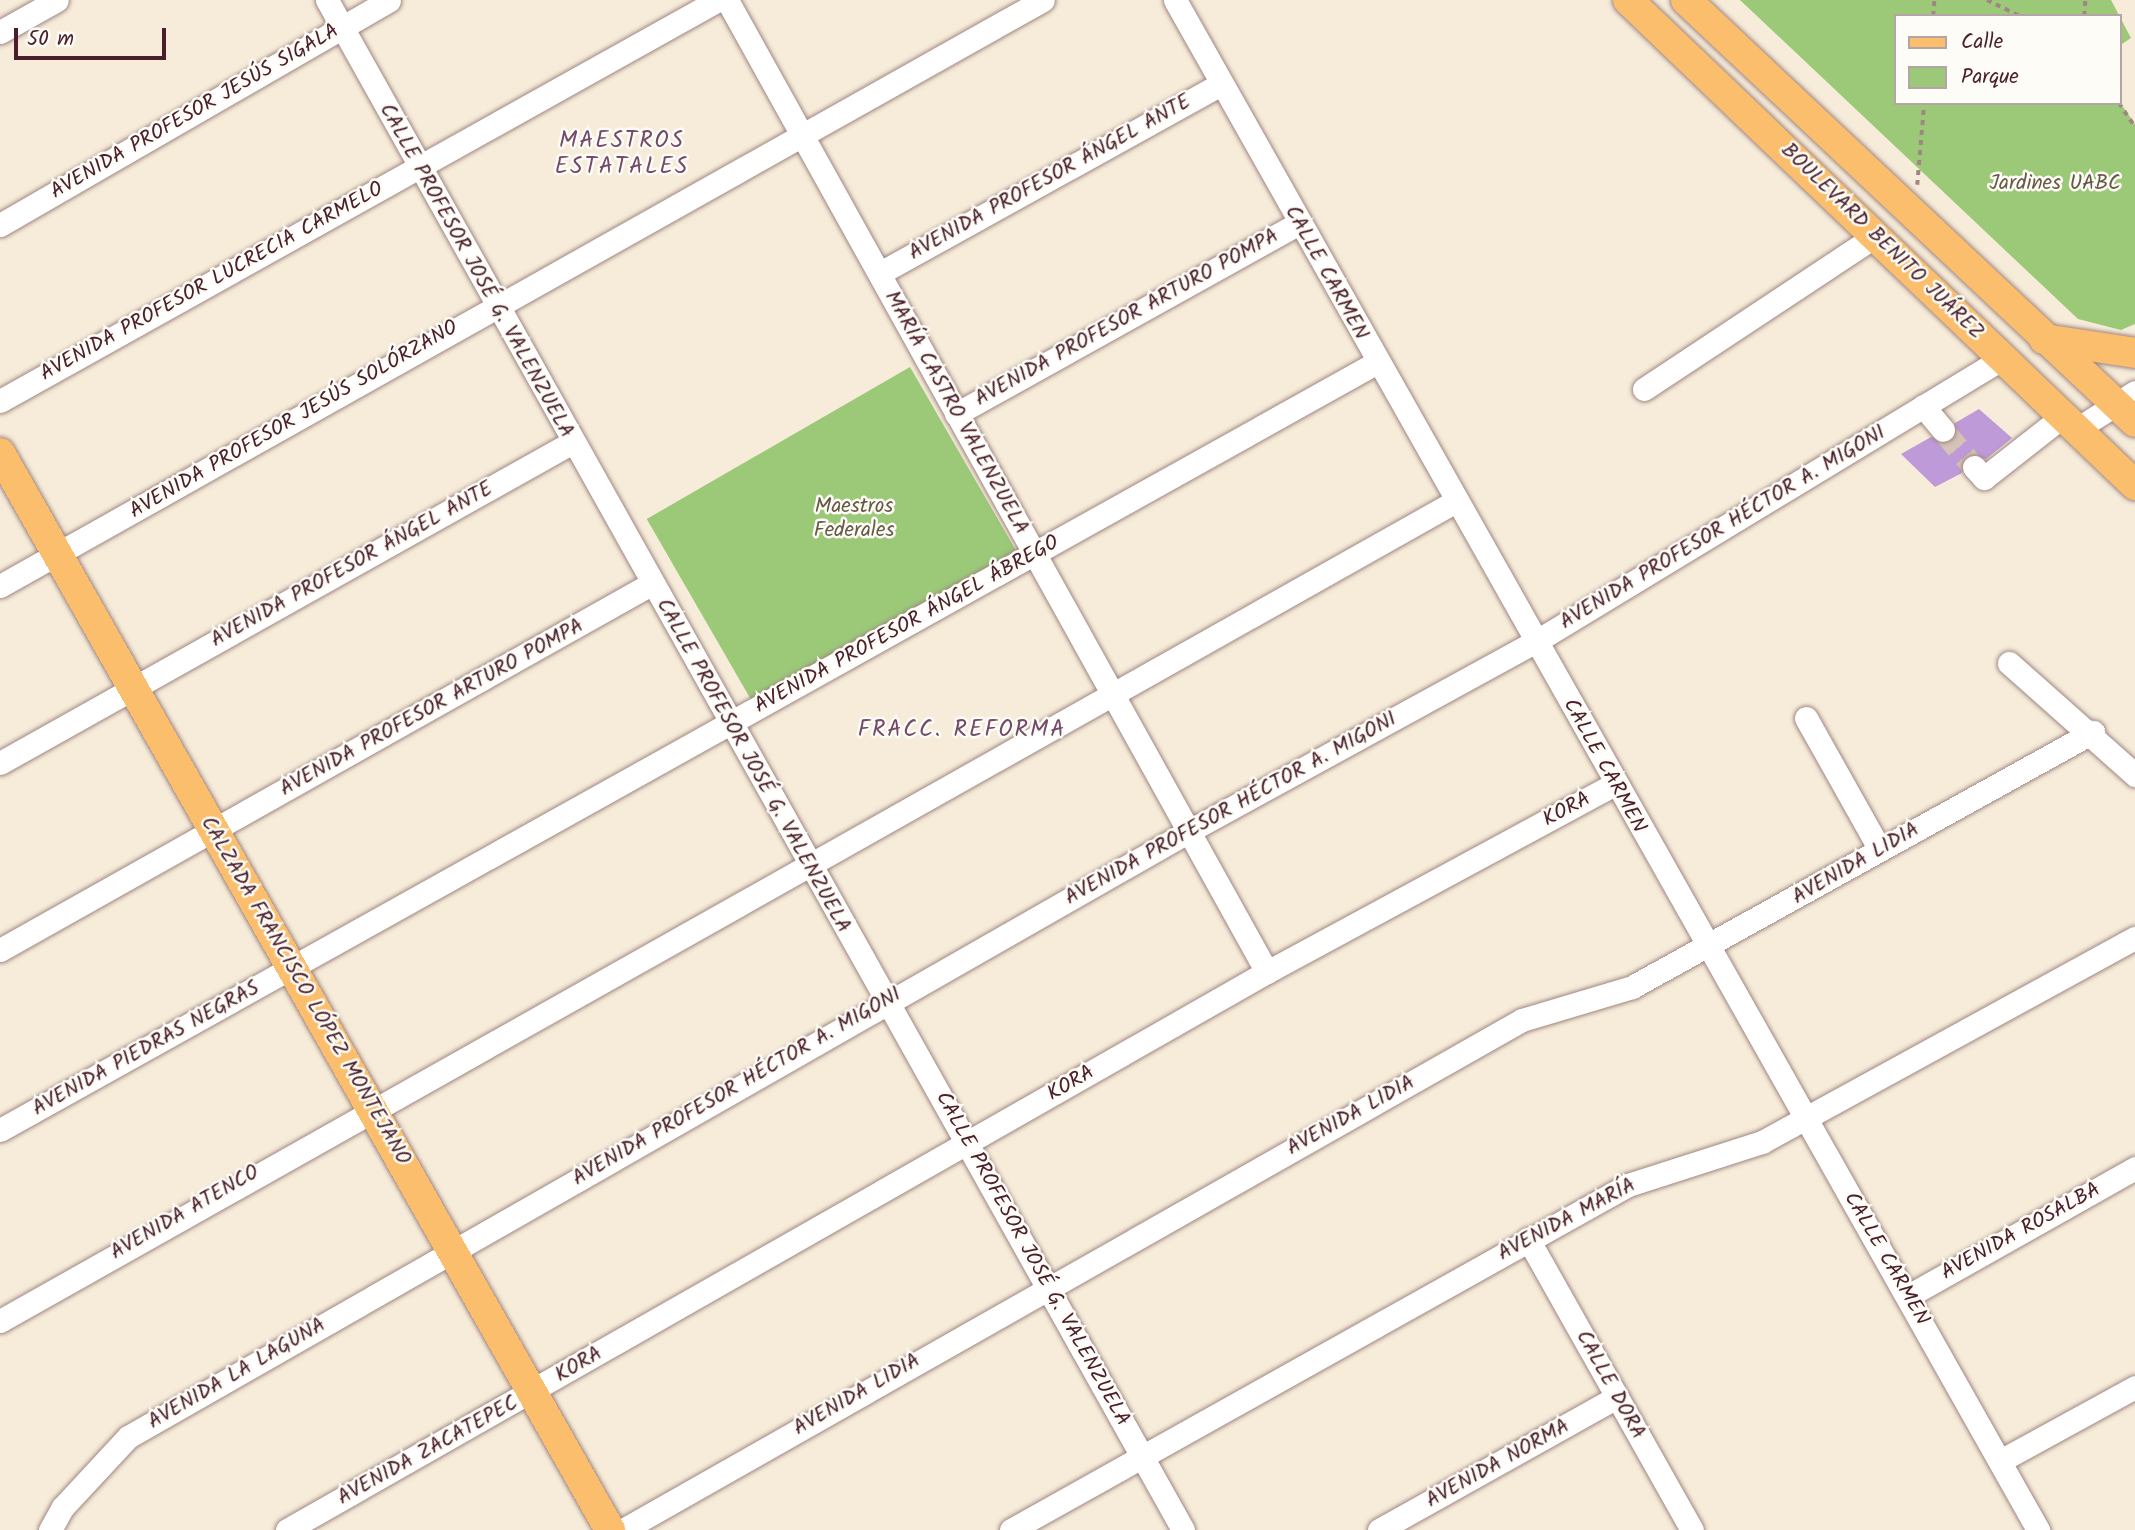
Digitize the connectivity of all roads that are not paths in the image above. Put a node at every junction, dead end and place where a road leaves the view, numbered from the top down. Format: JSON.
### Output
{"nodes":[{"id":1,"x":327,"y":0,"type":"edge"},
{"id":2,"x":390,"y":0,"type":"edge"},
{"id":3,"x":718,"y":0,"type":"edge"},
{"id":4,"x":727,"y":0,"type":"edge"},
{"id":5,"x":1043,"y":0,"type":"edge"},
{"id":6,"x":1175,"y":0,"type":"edge"},
{"id":7,"x":1628,"y":0,"type":"edge"},
{"id":8,"x":1686,"y":0,"type":"edge"},
{"id":9,"x":52,"y":1,"type":"edge"},
{"id":10,"x":342,"y":26,"type":"junction"},
{"id":11,"x":0,"y":32,"type":"edge"},
{"id":12,"x":1221,"y":84,"type":"junction"},
{"id":13,"x":801,"y":134,"type":"junction"},
{"id":14,"x":419,"y":166,"type":"junction"},
{"id":15,"x":1299,"y":223,"type":"junction"},
{"id":16,"x":0,"y":225,"type":"edge"},
{"id":17,"x":1875,"y":236,"type":"junction"},
{"id":18,"x":880,"y":273,"type":"junction"},
{"id":19,"x":495,"y":306,"type":"junction"},
{"id":20,"x":2044,"y":339,"type":"junction"},
{"id":21,"x":2135,"y":353,"type":"edge"},
{"id":22,"x":2003,"y":358,"type":"junction"},
{"id":23,"x":1376,"y":363,"type":"junction"},
{"id":24,"x":1644,"y":389,"type":"dead end"},
{"id":25,"x":0,"y":401,"type":"edge"},
{"id":26,"x":2129,"y":406,"type":"edge"},
{"id":27,"x":1923,"y":407,"type":"junction"},
{"id":28,"x":956,"y":414,"type":"junction"},
{"id":29,"x":2070,"y":422,"type":"junction"},
{"id":30,"x":1943,"y":430,"type":"tunnel mouth"},
{"id":31,"x":571,"y":443,"type":"junction"},
{"id":32,"x":0,"y":453,"type":"edge"},
{"id":33,"x":1974,"y":467,"type":"dead end"},
{"id":34,"x":2135,"y":485,"type":"edge"},
{"id":35,"x":1454,"y":502,"type":"junction"},
{"id":36,"x":57,"y":554,"type":"junction"},
{"id":37,"x":1034,"y":555,"type":"junction"},
{"id":38,"x":651,"y":584,"type":"junction"},
{"id":39,"x":0,"y":586,"type":"edge"},
{"id":40,"x":1535,"y":642,"type":"junction"},
{"id":41,"x":2009,"y":663,"type":"dead end"},
{"id":42,"x":133,"y":687,"type":"junction"},
{"id":43,"x":1113,"y":691,"type":"junction"},
{"id":44,"x":1805,"y":718,"type":"dead end"},
{"id":45,"x":729,"y":723,"type":"junction"},
{"id":46,"x":2093,"y":732,"type":"junction"},
{"id":47,"x":0,"y":763,"type":"edge"},
{"id":48,"x":2135,"y":775,"type":"edge"},
{"id":49,"x":1614,"y":784,"type":"junction"},
{"id":50,"x":1191,"y":830,"type":"junction"},
{"id":51,"x":213,"y":831,"type":"junction"},
{"id":52,"x":1880,"y":850,"type":"junction"},
{"id":53,"x":808,"y":863,"type":"junction"},
{"id":54,"x":2135,"y":938,"type":"edge"},
{"id":55,"x":1708,"y":948,"type":"junction"},
{"id":56,"x":0,"y":950,"type":"edge"},
{"id":57,"x":293,"y":968,"type":"junction"},
{"id":58,"x":1267,"y":972,"type":"junction"},
{"id":59,"x":887,"y":1002,"type":"junction"},
{"id":60,"x":372,"y":1107,"type":"junction"},
{"id":61,"x":1806,"y":1120,"type":"junction"},
{"id":62,"x":0,"y":1130,"type":"edge"},
{"id":63,"x":968,"y":1143,"type":"junction"},
{"id":64,"x":2135,"y":1168,"type":"edge"},
{"id":65,"x":1528,"y":1239,"type":"junction"},
{"id":66,"x":452,"y":1249,"type":"junction"},
{"id":67,"x":1049,"y":1285,"type":"junction"},
{"id":68,"x":1908,"y":1296,"type":"junction"},
{"id":69,"x":0,"y":1321,"type":"edge"},
{"id":70,"x":2135,"y":1387,"type":"edge"},
{"id":71,"x":533,"y":1392,"type":"junction"},
{"id":72,"x":1617,"y":1397,"type":"junction"},
{"id":73,"x":1143,"y":1457,"type":"junction"},
{"id":74,"x":2000,"y":1461,"type":"junction"},
{"id":75,"x":50,"y":1530,"type":"edge"},
{"id":76,"x":287,"y":1530,"type":"edge"},
{"id":77,"x":610,"y":1530,"type":"edge"},
{"id":78,"x":623,"y":1530,"type":"edge"},
{"id":79,"x":1011,"y":1530,"type":"edge"},
{"id":80,"x":1183,"y":1530,"type":"edge"},
{"id":81,"x":1379,"y":1530,"type":"edge"},
{"id":82,"x":1692,"y":1530,"type":"edge"},
{"id":83,"x":2038,"y":1530,"type":"edge"}],
"edges":[{"from":1,"to":10,"type":"street","name":"CALLE PROFESOR JOSÉ G. VALENZUELA"},
{"from":2,"to":10,"type":"street","name":"AVENIDA PROFESOR JESÚS SIGALA"},
{"from":3,"to":14,"type":"street","name":"AVENIDA PROFESOR LUCRECIA CARMELO"},
{"from":4,"to":13,"type":"street","name":"MARÍA CASTRO VALENZUELA"},
{"from":5,"to":13,"type":"street","name":"AVENIDA PROFESOR JESÚS SOLÓRZANO"},
{"from":6,"to":12,"type":"street","name":"CALLE CARMEN"},
{"from":7,"to":17,"type":"main road","name":"BOULEVARD BENITO JUÁREZ"},
{"from":8,"to":20,"type":"main road","name":"BOULEVARD BENITO JUÁREZ"},
{"from":9,"to":11,"type":"street"},
{"from":10,"to":14,"type":"street","name":"CALLE PROFESOR JOSÉ G. VALENZUELA"},
{"from":10,"to":16,"type":"street","name":"AVENIDA PROFESOR JESÚS SIGALA"},
{"from":12,"to":15,"type":"street","name":"CALLE CARMEN"},
{"from":12,"to":18,"type":"street","name":"AVENIDA PROFESOR ÁNGEL ANTE"},
{"from":13,"to":18,"type":"street","name":"MARÍA CASTRO VALENZUELA"},
{"from":13,"to":19,"type":"street","name":"AVENIDA PROFESOR JESÚS SOLÓRZANO"},
{"from":14,"to":19,"type":"street","name":"CALLE PROFESOR JOSÉ G. VALENZUELA"},
{"from":14,"to":25,"type":"street","name":"AVENIDA PROFESOR LUCRECIA CARMELO"},
{"from":15,"to":23,"type":"street","name":"CALLE CARMEN"},
{"from":15,"to":28,"type":"street","name":"AVENIDA PROFESOR ARTURO POMPA"},
{"from":17,"to":22,"type":"main road","name":"BOULEVARD BENITO JUÁREZ"},
{"from":17,"to":24,"type":"street"},
{"from":18,"to":28,"type":"street","name":"MARÍA CASTRO VALENZUELA"},
{"from":19,"to":31,"type":"street","name":"CALLE PROFESOR JOSÉ G. VALENZUELA"},
{"from":19,"to":36,"type":"street","name":"AVENIDA PROFESOR JESÚS SOLÓRZANO"},
{"from":20,"to":21,"type":"main road"},
{"from":20,"to":26,"type":"main road","name":"BOULEVARD BENITO JUÁREZ"},
{"from":22,"to":27,"type":"street","name":"AVENIDA PROFESOR HÉCTOR A. MIGONI"},
{"from":22,"to":29,"type":"main road","name":"BOULEVARD BENITO JUÁREZ"},
{"from":23,"to":35,"type":"street","name":"CALLE CARMEN"},
{"from":23,"to":37,"type":"street","name":"AVENIDA PROFESOR ÁNGEL ÁBREGO"},
{"from":26,"to":29,"type":"street"},
{"from":27,"to":30,"type":"street"},
{"from":27,"to":40,"type":"street","name":"AVENIDA PROFESOR HÉCTOR A. MIGONI"},
{"from":28,"to":37,"type":"street","name":"MARÍA CASTRO VALENZUELA"},
{"from":29,"to":33,"type":"street"},
{"from":29,"to":34,"type":"main road","name":"BOULEVARD BENITO JUÁREZ"},
{"from":31,"to":38,"type":"street","name":"CALLE PROFESOR JOSÉ G. VALENZUELA"},
{"from":31,"to":42,"type":"street","name":"AVENIDA PROFESOR ÁNGEL ANTE"},
{"from":32,"to":36,"type":"main road","name":"CALZADA FRANCISCO LÓPEZ MONTEJANO"},
{"from":35,"to":40,"type":"street","name":"CALLE CARMEN"},
{"from":35,"to":43,"type":"street","name":"AVENIDA ATENCO"},
{"from":36,"to":39,"type":"street","name":"AVENIDA PROFESOR JESÚS SOLÓRZANO"},
{"from":36,"to":42,"type":"main road","name":"CALZADA FRANCISCO LÓPEZ MONTEJANO"},
{"from":37,"to":43,"type":"street","name":"MARÍA CASTRO VALENZUELA"},
{"from":37,"to":45,"type":"street","name":"AVENIDA PROFESOR ÁNGEL ÁBREGO"},
{"from":38,"to":45,"type":"street","name":"CALLE PROFESOR JOSÉ G. VALENZUELA"},
{"from":38,"to":51,"type":"street","name":"AVENIDA PROFESOR ARTURO POMPA"},
{"from":40,"to":49,"type":"street","name":"CALLE CARMEN"},
{"from":40,"to":50,"type":"street","name":"AVENIDA PROFESOR HÉCTOR A. MIGONI"},
{"from":41,"to":46,"type":"street"},
{"from":42,"to":47,"type":"street","name":"AVENIDA PROFESOR ÁNGEL ANTE"},
{"from":42,"to":51,"type":"main road","name":"CALZADA FRANCISCO LÓPEZ MONTEJANO"},
{"from":43,"to":50,"type":"street","name":"MARÍA CASTRO VALENZUELA"},
{"from":43,"to":53,"type":"street","name":"AVENIDA ATENCO"},
{"from":44,"to":52,"type":"street"},
{"from":45,"to":53,"type":"street","name":"CALLE PROFESOR JOSÉ G. VALENZUELA"},
{"from":45,"to":57,"type":"street","name":"AVENIDA PROFESOR ÁNGEL ÁBREGO"},
{"from":46,"to":48,"type":"street"},
{"from":46,"to":52,"type":"street","name":"AVENIDA LIDIA"},
{"from":49,"to":55,"type":"street","name":"CALLE CARMEN"},
{"from":49,"to":58,"type":"street","name":"KORA"},
{"from":50,"to":58,"type":"street","name":"MARÍA CASTRO VALENZUELA"},
{"from":50,"to":59,"type":"street","name":"AVENIDA PROFESOR HÉCTOR A. MIGONI"},
{"from":51,"to":56,"type":"street","name":"AVENIDA PROFESOR ARTURO POMPA"},
{"from":51,"to":57,"type":"main road","name":"CALZADA FRANCISCO LÓPEZ MONTEJANO"},
{"from":52,"to":55,"type":"street","name":"AVENIDA LIDIA"},
{"from":53,"to":59,"type":"street","name":"CALLE PROFESOR JOSÉ G. VALENZUELA"},
{"from":53,"to":60,"type":"street","name":"AVENIDA ATENCO"},
{"from":54,"to":61,"type":"street","name":"AVENIDA MARÍA"},
{"from":55,"to":61,"type":"street","name":"CALLE CARMEN"},
{"from":55,"to":67,"type":"street","name":"AVENIDA LIDIA"},
{"from":57,"to":60,"type":"main road","name":"CALZADA FRANCISCO LÓPEZ MONTEJANO"},
{"from":57,"to":62,"type":"street","name":"AVENIDA PIEDRAS NEGRAS"},
{"from":58,"to":63,"type":"street","name":"KORA"},
{"from":59,"to":63,"type":"street","name":"CALLE PROFESOR JOSÉ G. VALENZUELA"},
{"from":59,"to":66,"type":"street","name":"AVENIDA PROFESOR HÉCTOR A. MIGONI"},
{"from":60,"to":66,"type":"main road","name":"CALZADA FRANCISCO LÓPEZ MONTEJANO"},
{"from":60,"to":69,"type":"street","name":"AVENIDA ATENCO"},
{"from":61,"to":65,"type":"street","name":"AVENIDA MARÍA"},
{"from":61,"to":68,"type":"street","name":"CALLE CARMEN"},
{"from":63,"to":67,"type":"street","name":"CALLE PROFESOR JOSÉ G. VALENZUELA"},
{"from":63,"to":71,"type":"street","name":"KORA"},
{"from":64,"to":68,"type":"street","name":"AVENIDA ROSALBA"},
{"from":65,"to":72,"type":"street","name":"CALLE DORA"},
{"from":65,"to":73,"type":"street","name":"AVENIDA MARÍA"},
{"from":66,"to":71,"type":"main road","name":"CALZADA FRANCISCO LÓPEZ MONTEJANO"},
{"from":66,"to":75,"type":"street","name":"AVENIDA LA LAGUNA"},
{"from":67,"to":73,"type":"street","name":"CALLE PROFESOR JOSÉ G. VALENZUELA"},
{"from":67,"to":78,"type":"street","name":"AVENIDA LIDIA"},
{"from":68,"to":74,"type":"street","name":"CALLE CARMEN"},
{"from":70,"to":74,"type":"street"},
{"from":71,"to":76,"type":"street","name":"AVENIDA ZACATEPEC"},
{"from":71,"to":77,"type":"main road","name":"CALZADA FRANCISCO LÓPEZ MONTEJANO"},
{"from":72,"to":81,"type":"street","name":"AVENIDA NORMA"},
{"from":72,"to":82,"type":"street","name":"CALLE DORA"},
{"from":73,"to":79,"type":"street","name":"AVENIDA MARÍA"},
{"from":73,"to":80,"type":"street","name":"CALLE PROFESOR JOSÉ G. VALENZUELA"},
{"from":74,"to":83,"type":"street","name":"CALLE CARMEN"}]}
